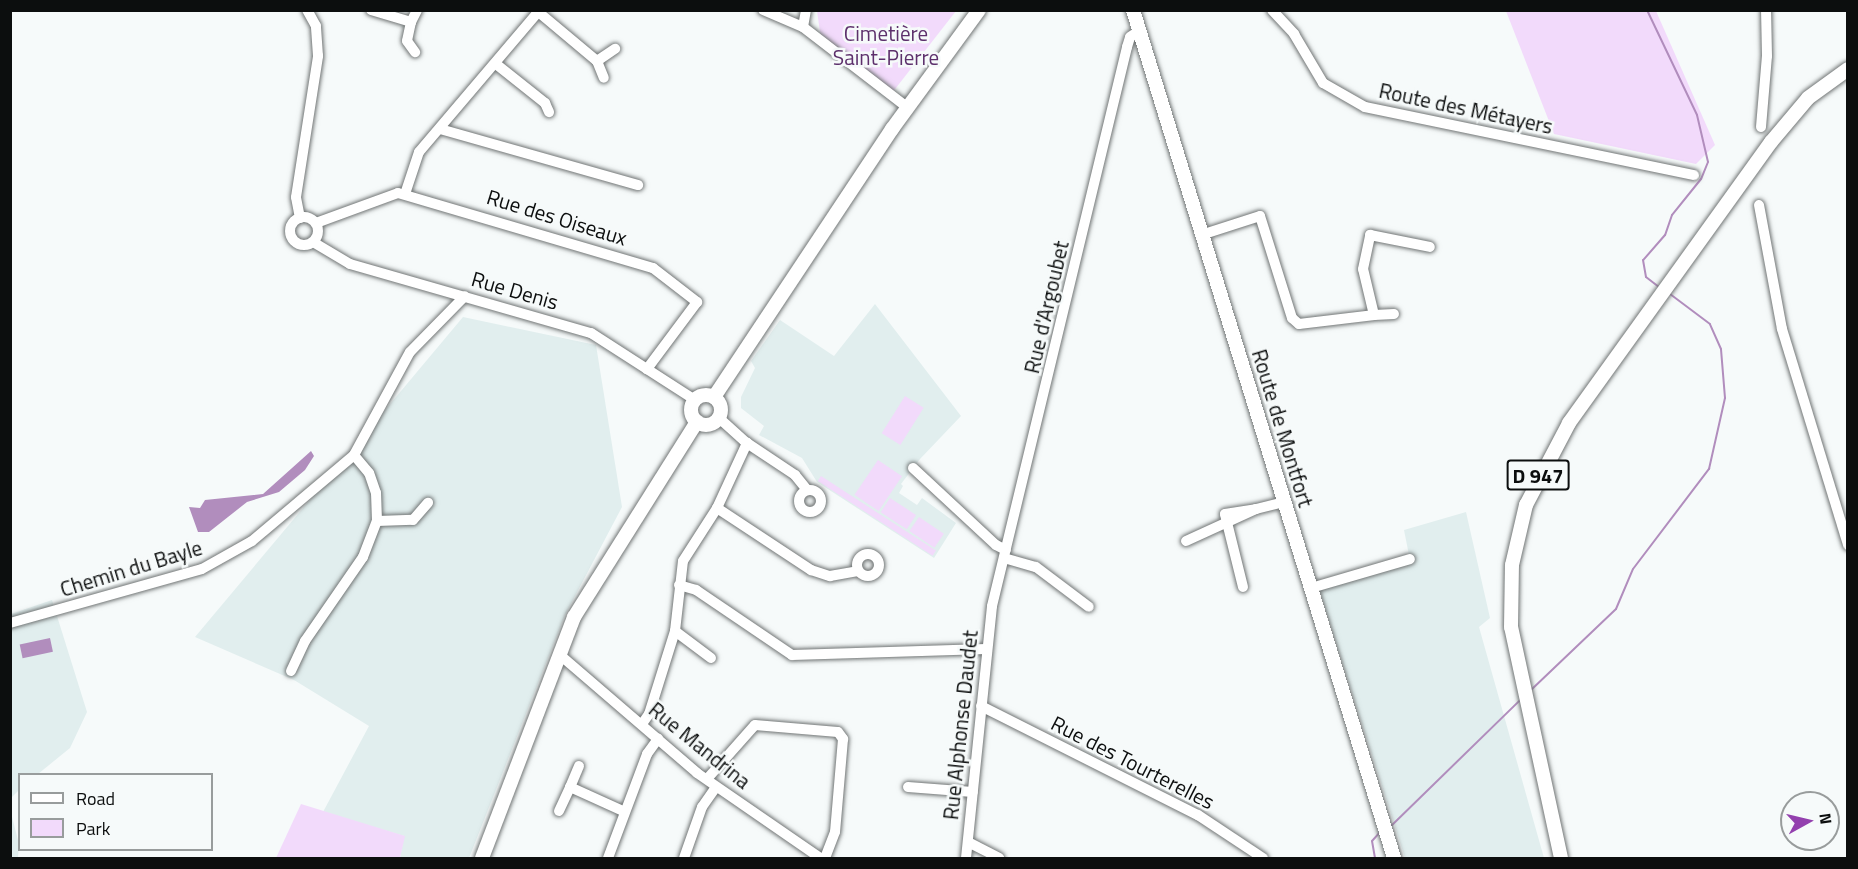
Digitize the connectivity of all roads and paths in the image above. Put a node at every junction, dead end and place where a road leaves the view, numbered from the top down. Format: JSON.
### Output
{"nodes":[{"id":1,"x":307,"y":10,"type":"edge"},
{"id":2,"x":371,"y":10,"type":"edge"},
{"id":3,"x":417,"y":10,"type":"edge"},
{"id":4,"x":763,"y":10,"type":"edge"},
{"id":5,"x":806,"y":10,"type":"edge"},
{"id":6,"x":979,"y":10,"type":"edge"},
{"id":7,"x":1133,"y":10,"type":"edge"},
{"id":8,"x":1272,"y":10,"type":"edge"},
{"id":9,"x":1766,"y":10,"type":"edge"},
{"id":10,"x":538,"y":11,"type":"edge"},
{"id":11,"x":315,"y":16,"type":"edge"},
{"id":12,"x":411,"y":22,"type":"junction"},
{"id":13,"x":803,"y":27,"type":"junction"},
{"id":14,"x":1139,"y":31,"type":"junction"},
{"id":15,"x":615,"y":49,"type":"dead end"},
{"id":16,"x":415,"y":52,"type":"dead end"},
{"id":17,"x":597,"y":61,"type":"junction"},
{"id":18,"x":496,"y":64,"type":"junction"},
{"id":19,"x":1848,"y":69,"type":"edge"},
{"id":20,"x":604,"y":78,"type":"dead end"},
{"id":21,"x":907,"y":107,"type":"junction"},
{"id":22,"x":549,"y":112,"type":"dead end"},
{"id":23,"x":1761,"y":127,"type":"dead end"},
{"id":24,"x":440,"y":129,"type":"junction"},
{"id":25,"x":1694,"y":175,"type":"dead end"},
{"id":26,"x":638,"y":185,"type":"dead end"},
{"id":27,"x":405,"y":194,"type":"junction"},
{"id":28,"x":1759,"y":205,"type":"dead end"},
{"id":29,"x":300,"y":218,"type":"junction"},
{"id":30,"x":316,"y":223,"type":"junction"},
{"id":31,"x":1201,"y":235,"type":"junction"},
{"id":32,"x":313,"y":242,"type":"junction"},
{"id":33,"x":1430,"y":247,"type":"dead end"},
{"id":34,"x":465,"y":296,"type":"junction"},
{"id":35,"x":1374,"y":315,"type":"junction"},
{"id":36,"x":1394,"y":315,"type":"dead end"},
{"id":37,"x":647,"y":369,"type":"junction"},
{"id":38,"x":714,"y":397,"type":"junction"},
{"id":39,"x":695,"y":400,"type":"junction"},
{"id":40,"x":719,"y":418,"type":"junction"},
{"id":41,"x":697,"y":422,"type":"junction"},
{"id":42,"x":747,"y":443,"type":"junction"},
{"id":43,"x":354,"y":455,"type":"junction"},
{"id":44,"x":913,"y":468,"type":"dead end"},
{"id":45,"x":807,"y":490,"type":"dead end"},
{"id":46,"x":1284,"y":502,"type":"junction"},
{"id":47,"x":428,"y":503,"type":"dead end"},
{"id":48,"x":717,"y":508,"type":"junction"},
{"id":49,"x":377,"y":520,"type":"junction"},
{"id":50,"x":1227,"y":523,"type":"junction"},
{"id":51,"x":1186,"y":541,"type":"dead end"},
{"id":52,"x":1848,"y":545,"type":"edge"},
{"id":53,"x":1005,"y":554,"type":"junction"},
{"id":54,"x":1410,"y":559,"type":"dead end"},
{"id":55,"x":858,"y":571,"type":"dead end"},
{"id":56,"x":679,"y":585,"type":"junction"},
{"id":57,"x":1243,"y":587,"type":"dead end"},
{"id":58,"x":1311,"y":588,"type":"junction"},
{"id":59,"x":995,"y":596,"type":"joint"},
{"id":60,"x":1089,"y":607,"type":"dead end"},
{"id":61,"x":10,"y":623,"type":"edge"},
{"id":62,"x":675,"y":631,"type":"junction"},
{"id":63,"x":986,"y":649,"type":"junction"},
{"id":64,"x":560,"y":655,"type":"junction"},
{"id":65,"x":711,"y":658,"type":"dead end"},
{"id":66,"x":291,"y":671,"type":"dead end"},
{"id":67,"x":981,"y":706,"type":"junction"},
{"id":68,"x":642,"y":724,"type":"junction"},
{"id":69,"x":658,"y":739,"type":"junction"},
{"id":70,"x":579,"y":766,"type":"dead end"},
{"id":71,"x":706,"y":779,"type":"junction"},
{"id":72,"x":570,"y":787,"type":"junction"},
{"id":73,"x":716,"y":787,"type":"junction"},
{"id":74,"x":908,"y":787,"type":"dead end"},
{"id":75,"x":973,"y":792,"type":"junction"},
{"id":76,"x":559,"y":811,"type":"dead end"},
{"id":77,"x":625,"y":812,"type":"junction"},
{"id":78,"x":968,"y":842,"type":"junction"},
{"id":79,"x":1258,"y":857,"type":"edge"},
{"id":80,"x":483,"y":858,"type":"edge"},
{"id":81,"x":608,"y":858,"type":"edge"},
{"id":82,"x":684,"y":858,"type":"edge"},
{"id":83,"x":820,"y":858,"type":"edge"},
{"id":84,"x":825,"y":858,"type":"edge"},
{"id":85,"x":966,"y":858,"type":"edge"},
{"id":86,"x":999,"y":858,"type":"edge"},
{"id":87,"x":1394,"y":858,"type":"edge"},
{"id":88,"x":1561,"y":858,"type":"edge"}],
"edges":[{"from":1,"to":11,"type":"street"},
{"from":2,"to":12,"type":"street"},
{"from":3,"to":12,"type":"street"},
{"from":4,"to":13,"type":"street"},
{"from":5,"to":13,"type":"street"},
{"from":6,"to":21,"type":"main road"},
{"from":7,"to":14,"type":"main road","name":"Route de Montfort"},
{"from":8,"to":25,"type":"street","name":"Route des Métayers"},
{"from":9,"to":23,"type":"street"},
{"from":10,"to":17,"type":"street"},
{"from":10,"to":18,"type":"street"},
{"from":11,"to":29,"type":"street"},
{"from":12,"to":16,"type":"street"},
{"from":13,"to":21,"type":"street"},
{"from":14,"to":31,"type":"main road","name":"Route de Montfort"},
{"from":14,"to":53,"type":"street","name":"Rue d'Argoubet"},
{"from":15,"to":17,"type":"street"},
{"from":17,"to":20,"type":"street"},
{"from":18,"to":22,"type":"street"},
{"from":18,"to":24,"type":"street"},
{"from":19,"to":88,"type":"main road","number":"D 947"},
{"from":21,"to":38,"type":"main road"},
{"from":24,"to":26,"type":"street"},
{"from":24,"to":27,"type":"street"},
{"from":27,"to":30,"type":"street","name":"Rue des Oiseaux"},
{"from":27,"to":37,"type":"street","name":"Rue des Oiseaux"},
{"from":28,"to":52,"type":"street"},
{"from":29,"to":30,"type":"street"},
{"from":29,"to":32,"type":"street"},
{"from":30,"to":32,"type":"street"},
{"from":31,"to":35,"type":"street"},
{"from":31,"to":46,"type":"main road","name":"Route de Montfort"},
{"from":32,"to":34,"type":"street","name":"Rue Denis"},
{"from":33,"to":35,"type":"street"},
{"from":34,"to":37,"type":"street","name":"Rue Denis"},
{"from":34,"to":43,"type":"street","name":"Chemin du Bayle"},
{"from":35,"to":36,"type":"street"},
{"from":37,"to":39,"type":"street","name":"Rue Denis"},
{"from":38,"to":39,"type":"main road"},
{"from":38,"to":40,"type":"main road"},
{"from":39,"to":41,"type":"main road"},
{"from":40,"to":41,"type":"main road"},
{"from":40,"to":42,"type":"street"},
{"from":41,"to":64,"type":"main road"},
{"from":42,"to":45,"type":"street"},
{"from":42,"to":48,"type":"street"},
{"from":43,"to":49,"type":"street"},
{"from":43,"to":61,"type":"street","name":"Chemin du Bayle"},
{"from":44,"to":53,"type":"street"},
{"from":46,"to":50,"type":"street"},
{"from":46,"to":58,"type":"main road","name":"Route de Montfort"},
{"from":47,"to":49,"type":"street"},
{"from":48,"to":55,"type":"street"},
{"from":48,"to":56,"type":"street"},
{"from":49,"to":66,"type":"street"},
{"from":50,"to":51,"type":"street"},
{"from":50,"to":57,"type":"street"},
{"from":53,"to":59,"type":"street","name":"Rue d'Argoubet"},
{"from":53,"to":60,"type":"street"},
{"from":54,"to":58,"type":"street"},
{"from":56,"to":62,"type":"street"},
{"from":56,"to":63,"type":"street"},
{"from":58,"to":87,"type":"main road","name":"Route de Montfort"},
{"from":59,"to":63,"type":"street","name":"Rue Alphonse Daudet"},
{"from":62,"to":65,"type":"street"},
{"from":62,"to":68,"type":"street"},
{"from":63,"to":67,"type":"street","name":"Rue Alphonse Daudet"},
{"from":64,"to":68,"type":"street","name":"Rue Mandrina"},
{"from":64,"to":80,"type":"main road"},
{"from":67,"to":75,"type":"street","name":"Rue Alphonse Daudet"},
{"from":67,"to":79,"type":"street","name":"Rue des Tourterelles"},
{"from":68,"to":69,"type":"street","name":"Rue Mandrina"},
{"from":69,"to":71,"type":"street","name":"Rue Mandrina"},
{"from":69,"to":77,"type":"street"},
{"from":70,"to":72,"type":"street"},
{"from":71,"to":73,"type":"street","name":"Rue Mandrina"},
{"from":71,"to":84,"type":"street"},
{"from":72,"to":76,"type":"street"},
{"from":72,"to":77,"type":"street"},
{"from":73,"to":82,"type":"street"},
{"from":73,"to":83,"type":"street","name":"Rue Mandrina"},
{"from":74,"to":75,"type":"street"},
{"from":75,"to":78,"type":"street","name":"Rue Alphonse Daudet"},
{"from":77,"to":81,"type":"street"},
{"from":78,"to":85,"type":"street","name":"Rue Alphonse Daudet"},
{"from":78,"to":86,"type":"street"}]}
